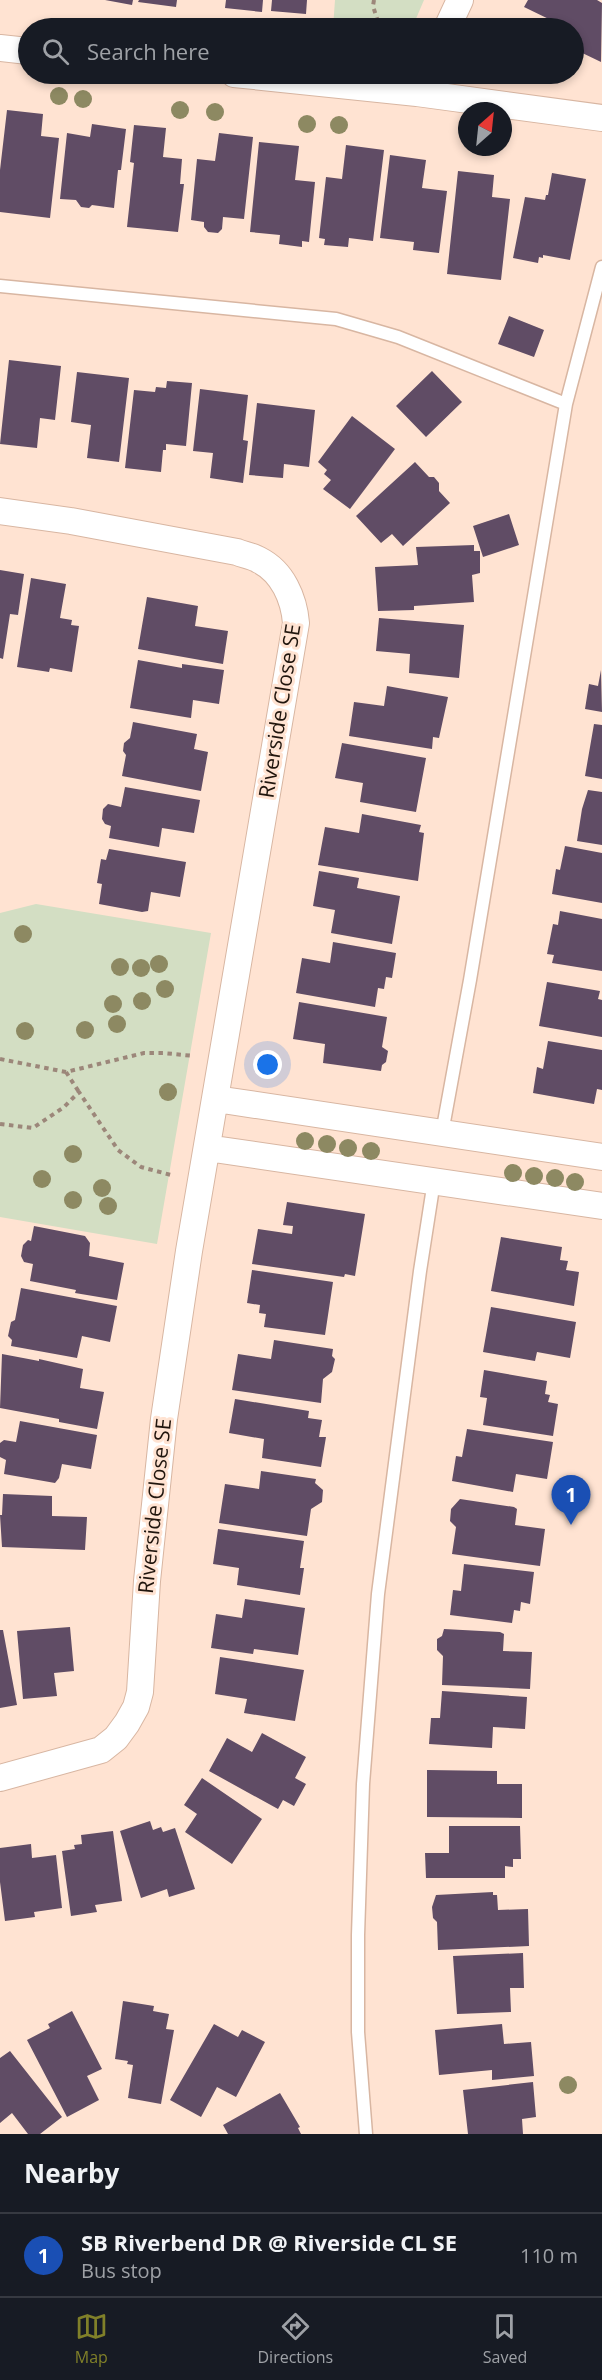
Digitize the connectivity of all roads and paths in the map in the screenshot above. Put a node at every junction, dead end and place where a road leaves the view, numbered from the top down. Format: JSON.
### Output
{"nodes":[{"id":1,"x":374,"y":0,"type":"edge"},
{"id":2,"x":460,"y":0,"type":"edge"},
{"id":3,"x":377,"y":18,"type":"edge"},
{"id":4,"x":452,"y":18,"type":"edge"},
{"id":5,"x":0,"y":48,"type":"edge"},
{"id":6,"x":18,"y":50,"type":"edge"},
{"id":7,"x":427,"y":84,"type":"edge"},
{"id":8,"x":602,"y":118,"type":"edge"},
{"id":9,"x":602,"y":267,"type":"edge"},
{"id":10,"x":0,"y":286,"type":"edge"},
{"id":11,"x":566,"y":404,"type":"junction"},
{"id":12,"x":0,"y":511,"type":"edge"},
{"id":13,"x":0,"y":1059,"type":"edge"},
{"id":14,"x":223,"y":1062,"type":"junction"},
{"id":15,"x":66,"y":1072,"type":"junction"},
{"id":16,"x":79,"y":1092,"type":"junction"},
{"id":17,"x":216,"y":1099,"type":"junction"},
{"id":18,"x":0,"y":1124,"type":"edge"},
{"id":19,"x":442,"y":1133,"type":"junction"},
{"id":20,"x":207,"y":1148,"type":"junction"},
{"id":21,"x":602,"y":1156,"type":"edge"},
{"id":22,"x":434,"y":1181,"type":"junction"},
{"id":23,"x":201,"y":1182,"type":"junction"},
{"id":24,"x":602,"y":1206,"type":"edge"},
{"id":25,"x":0,"y":1778,"type":"edge"},
{"id":26,"x":366,"y":2134,"type":"edge"}],
"edges":[{"from":1,"to":3,"type":"path"},
{"from":2,"to":4,"type":"street"},
{"from":5,"to":6,"type":"street"},
{"from":7,"to":8,"type":"street"},
{"from":9,"to":11,"type":"lane"},
{"from":10,"to":11,"type":"lane"},
{"from":11,"to":19,"type":"lane"},
{"from":12,"to":14,"type":"street","name":"Riverside Close SE"},
{"from":13,"to":15,"type":"path"},
{"from":14,"to":15,"type":"path"},
{"from":14,"to":17,"type":"street","name":"Riverside Close SE"},
{"from":15,"to":16,"type":"path"},
{"from":16,"to":18,"type":"path"},
{"from":16,"to":23,"type":"path"},
{"from":17,"to":19,"type":"street"},
{"from":17,"to":20,"type":"street","name":"Riverside Close SE"},
{"from":19,"to":21,"type":"street"},
{"from":20,"to":22,"type":"street"},
{"from":20,"to":23,"type":"street","name":"Riverside Close SE"},
{"from":22,"to":24,"type":"street"},
{"from":22,"to":26,"type":"lane"},
{"from":23,"to":25,"type":"street","name":"Riverside Close SE"}]}
